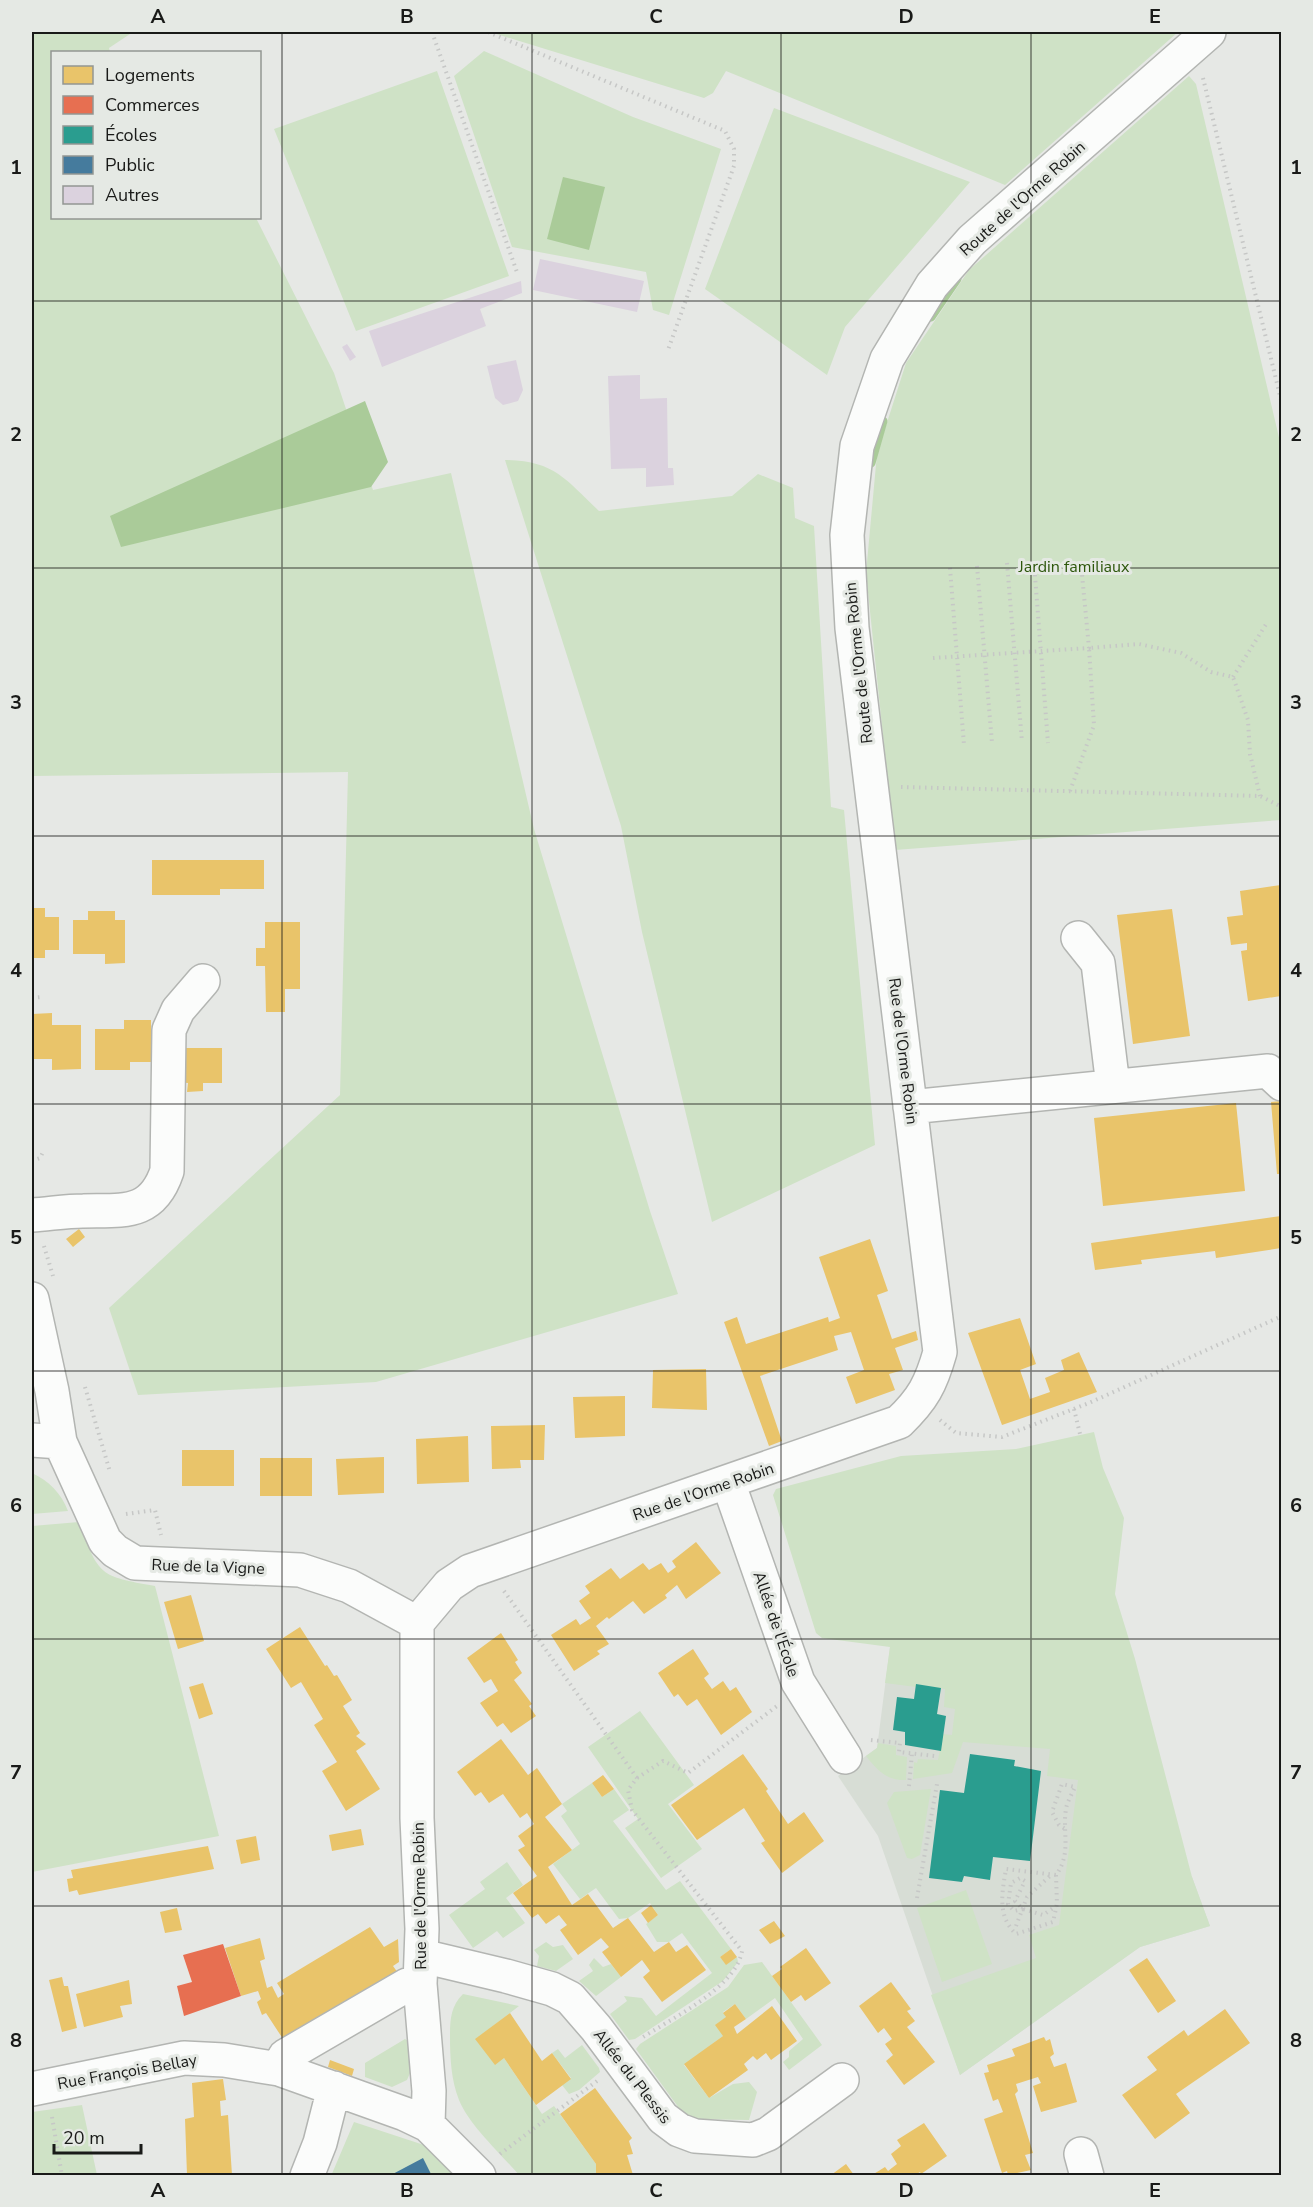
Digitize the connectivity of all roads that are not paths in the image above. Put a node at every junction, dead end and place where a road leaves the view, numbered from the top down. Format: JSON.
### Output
{"nodes":[{"id":1,"x":1209,"y":32,"type":"edge"},
{"id":2,"x":875,"y":823,"type":"joint"},
{"id":3,"x":1078,"y":938,"type":"dead end"},
{"id":4,"x":203,"y":981,"type":"dead end"},
{"id":5,"x":1281,"y":1084,"type":"edge"},
{"id":6,"x":1113,"y":1086,"type":"junction"},
{"id":7,"x":910,"y":1107,"type":"junction"},
{"id":8,"x":32,"y":1215,"type":"edge"},
{"id":9,"x":43,"y":1289,"type":"edge"},
{"id":10,"x":46,"y":1441,"type":"edge"},
{"id":11,"x":728,"y":1482,"type":"junction"},
{"id":12,"x":417,"y":1623,"type":"junction"},
{"id":13,"x":840,"y":1748,"type":"road end"},
{"id":14,"x":421,"y":1970,"type":"junction"},
{"id":15,"x":279,"y":2069,"type":"junction"},
{"id":16,"x":842,"y":2080,"type":"dead end"},
{"id":17,"x":39,"y":2087,"type":"edge"},
{"id":18,"x":333,"y":2088,"type":"junction"},
{"id":19,"x":428,"y":2125,"type":"junction"},
{"id":20,"x":478,"y":2174,"type":"edge"},
{"id":21,"x":307,"y":2175,"type":"edge"}],
"edges":[{"from":1,"to":2,"type":"street","name":"Route de l'Orme Robin"},
{"from":2,"to":7,"type":"street","name":"Rue de l'Orme Robin"},
{"from":3,"to":6,"type":"street"},
{"from":4,"to":8,"type":"street"},
{"from":5,"to":6,"type":"street"},
{"from":6,"to":7,"type":"street"},
{"from":7,"to":11,"type":"street","name":"Rue de l'Orme Robin"},
{"from":9,"to":10,"type":"street","name":"Rue de la Vigne"},
{"from":10,"to":12,"type":"street","name":"Rue de la Vigne"},
{"from":11,"to":12,"type":"street","name":"Rue de l'Orme Robin"},
{"from":11,"to":13,"type":"street","name":"Allée de l'École"},
{"from":12,"to":14,"type":"street","name":"Rue de l'Orme Robin"},
{"from":14,"to":15,"type":"street"},
{"from":14,"to":16,"type":"street","name":"Allée du Plessis"},
{"from":14,"to":19,"type":"street","name":"Rue de l'Orme Robin"},
{"from":15,"to":17,"type":"street","name":"Rue François Bellay"},
{"from":15,"to":18,"type":"street","name":"Rue François Bellay"},
{"from":18,"to":19,"type":"street","name":"Rue François Bellay"},
{"from":18,"to":21,"type":"street"},
{"from":19,"to":20,"type":"street"}]}
